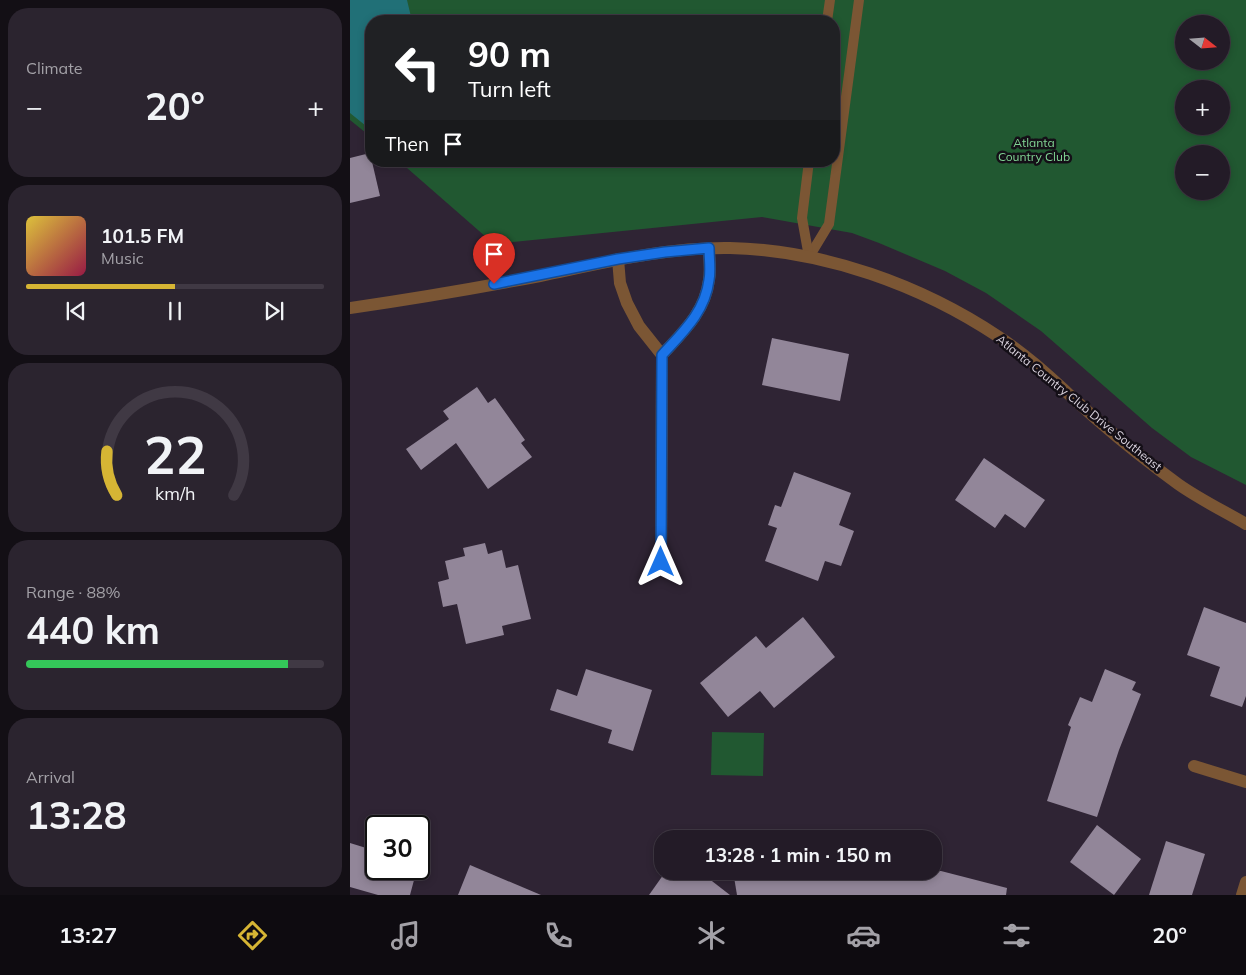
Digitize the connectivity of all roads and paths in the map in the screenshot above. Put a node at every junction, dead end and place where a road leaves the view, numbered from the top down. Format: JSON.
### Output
{"nodes":[{"id":1,"x":830,"y":0,"type":"edge"},
{"id":2,"x":860,"y":0,"type":"edge"},
{"id":3,"x":829,"y":15,"type":"edge"},
{"id":4,"x":840,"y":145,"type":"edge"},
{"id":5,"x":808,"y":167,"type":"edge"},
{"id":6,"x":837,"y":167,"type":"edge"},
{"id":7,"x":709,"y":248,"type":"junction"},
{"id":8,"x":809,"y":257,"type":"junction"},
{"id":9,"x":618,"y":259,"type":"junction"},
{"id":10,"x":350,"y":308,"type":"edge"},
{"id":11,"x":662,"y":355,"type":"junction"},
{"id":12,"x":1246,"y":524,"type":"edge"},
{"id":13,"x":661,"y":562,"type":"dead end"},
{"id":14,"x":1194,"y":766,"type":"dead end"},
{"id":15,"x":1246,"y":782,"type":"edge"},
{"id":16,"x":1246,"y":882,"type":"edge"},
{"id":17,"x":1242,"y":895,"type":"edge"}],
"edges":[{"from":1,"to":3,"type":"lane"},
{"from":2,"to":4,"type":"lane"},
{"from":5,"to":8,"type":"lane"},
{"from":6,"to":8,"type":"lane"},
{"from":7,"to":8,"type":"street","name":"Atlanta Country Club Drive Southeast"},
{"from":7,"to":9,"type":"street","name":"Atlanta Country Club Drive Southeast"},
{"from":7,"to":11,"type":"street"},
{"from":8,"to":12,"type":"street","name":"Atlanta Country Club Drive Southeast"},
{"from":9,"to":10,"type":"street","name":"Atlanta Country Club Drive Southeast"},
{"from":9,"to":11,"type":"street"},
{"from":11,"to":13,"type":"street"},
{"from":14,"to":15,"type":"street"},
{"from":16,"to":17,"type":"street"}]}
